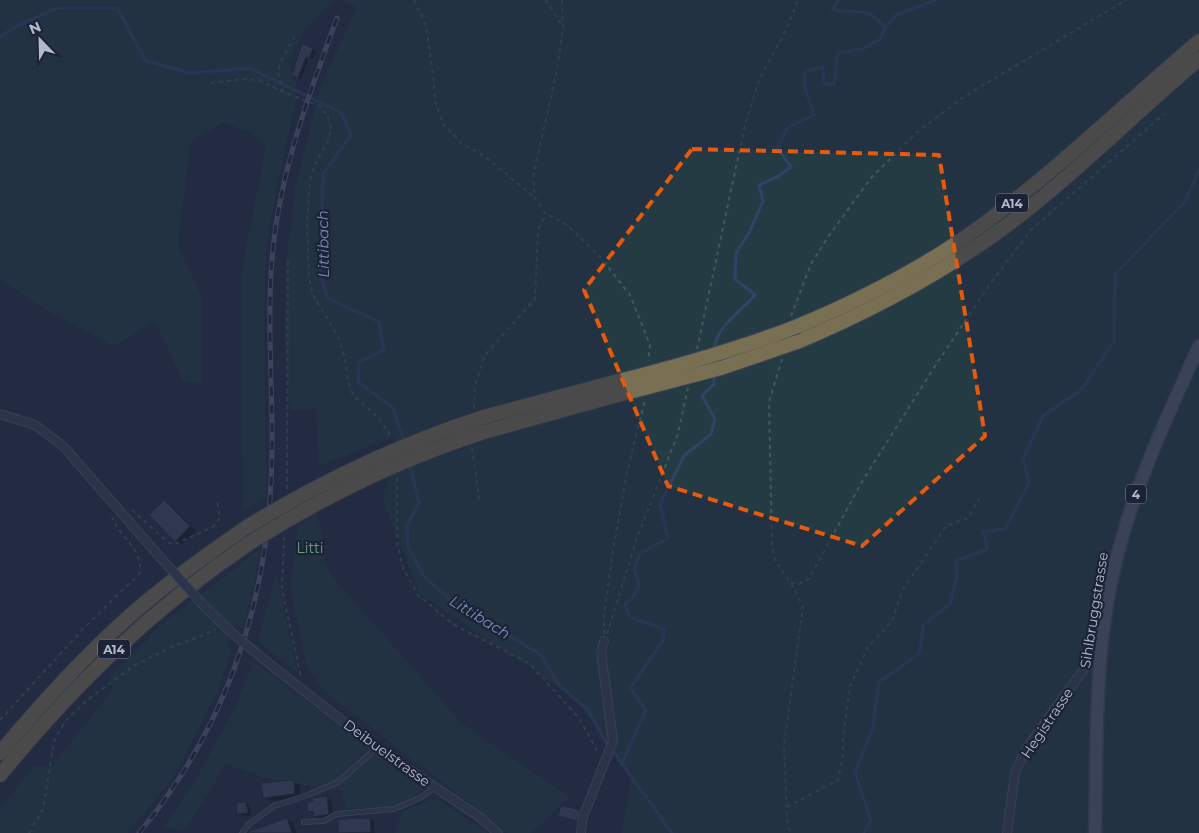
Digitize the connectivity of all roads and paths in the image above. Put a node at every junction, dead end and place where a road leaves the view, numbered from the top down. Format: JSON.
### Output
{"nodes":[{"id":1,"x":414,"y":0,"type":"edge"},
{"id":2,"x":546,"y":0,"type":"edge"},
{"id":3,"x":798,"y":0,"type":"edge"},
{"id":4,"x":1126,"y":0,"type":"edge"},
{"id":5,"x":563,"y":1,"type":"edge"},
{"id":6,"x":563,"y":28,"type":"junction"},
{"id":7,"x":295,"y":36,"type":"dead end"},
{"id":8,"x":1199,"y":41,"type":"edge"},
{"id":9,"x":1199,"y":59,"type":"edge"},
{"id":10,"x":211,"y":83,"type":"dead end"},
{"id":11,"x":283,"y":92,"type":"junction"},
{"id":12,"x":1164,"y":114,"type":"dead end"},
{"id":13,"x":535,"y":198,"type":"junction"},
{"id":14,"x":546,"y":214,"type":"junction"},
{"id":15,"x":288,"y":261,"type":"dead end"},
{"id":16,"x":794,"y":323,"type":"junction"},
{"id":17,"x":1199,"y":346,"type":"edge"},
{"id":18,"x":696,"y":350,"type":"dead end"},
{"id":19,"x":783,"y":355,"type":"dead end"},
{"id":20,"x":648,"y":362,"type":"dead end"},
{"id":21,"x":688,"y":387,"type":"dead end"},
{"id":22,"x":645,"y":395,"type":"dead end"},
{"id":23,"x":0,"y":414,"type":"edge"},
{"id":24,"x":479,"y":415,"type":"junction"},
{"id":25,"x":472,"y":441,"type":"dead end"},
{"id":26,"x":392,"y":446,"type":"dead end"},
{"id":27,"x":396,"y":472,"type":"dead end"},
{"id":28,"x":287,"y":490,"type":"dead end"},
{"id":29,"x":980,"y":496,"type":"dead end"},
{"id":30,"x":217,"y":501,"type":"dead end"},
{"id":31,"x":480,"y":502,"type":"dead end"},
{"id":32,"x":115,"y":507,"type":"junction"},
{"id":33,"x":285,"y":528,"type":"dead end"},
{"id":34,"x":791,"y":583,"type":"junction"},
{"id":35,"x":226,"y":627,"type":"junction"},
{"id":36,"x":604,"y":641,"type":"junction"},
{"id":37,"x":1101,"y":651,"type":"junction"},
{"id":38,"x":307,"y":693,"type":"junction"},
{"id":39,"x":0,"y":720,"type":"edge"},
{"id":40,"x":377,"y":748,"type":"junction"},
{"id":41,"x":0,"y":753,"type":"edge"},
{"id":42,"x":606,"y":761,"type":"junction"},
{"id":43,"x":0,"y":775,"type":"edge"},
{"id":44,"x":434,"y":788,"type":"junction"},
{"id":45,"x":787,"y":807,"type":"junction"},
{"id":46,"x":304,"y":822,"type":"dead end"},
{"id":47,"x":28,"y":833,"type":"edge"},
{"id":48,"x":242,"y":833,"type":"edge"},
{"id":49,"x":498,"y":833,"type":"edge"},
{"id":50,"x":581,"y":833,"type":"edge"},
{"id":51,"x":790,"y":833,"type":"edge"},
{"id":52,"x":1007,"y":833,"type":"edge"},
{"id":53,"x":1096,"y":833,"type":"edge"}],
"edges":[{"from":1,"to":13,"type":"path"},
{"from":2,"to":6,"type":"path"},
{"from":3,"to":18,"type":"path"},
{"from":4,"to":16,"type":"path"},
{"from":5,"to":6,"type":"path"},
{"from":6,"to":13,"type":"path"},
{"from":7,"to":11,"type":"path"},
{"from":8,"to":16,"type":"highway","number":"A14"},
{"from":9,"to":43,"type":"highway","number":"A14","bridge":true},
{"from":10,"to":11,"type":"path"},
{"from":11,"to":26,"type":"path"},
{"from":12,"to":34,"type":"path"},
{"from":13,"to":14,"type":"path"},
{"from":14,"to":20,"type":"path"},
{"from":14,"to":24,"type":"path"},
{"from":15,"to":28,"type":"path"},
{"from":16,"to":24,"type":"highway","number":"A14","bridge":true},
{"from":17,"to":37,"type":"main road","name":"Sihlbruggstrasse","number":"4"},
{"from":19,"to":34,"type":"path"},
{"from":21,"to":36,"type":"path"},
{"from":22,"to":36,"type":"path"},
{"from":23,"to":32,"type":"street","name":"Deibuelstrasse"},
{"from":24,"to":41,"type":"highway","number":"A14","bridge":true},
{"from":25,"to":31,"type":"path"},
{"from":27,"to":42,"type":"path"},
{"from":29,"to":45,"type":"path"},
{"from":30,"to":32,"type":"path"},
{"from":32,"to":35,"type":"street","name":"Deibuelstrasse","bridge":true},
{"from":32,"to":39,"type":"path"},
{"from":33,"to":38,"type":"path"},
{"from":34,"to":45,"type":"path"},
{"from":35,"to":38,"type":"street","name":"Deibuelstrasse","bridge":true},
{"from":35,"to":47,"type":"path"},
{"from":36,"to":42,"type":"street"},
{"from":37,"to":52,"type":"street","name":"Hegistrasse"},
{"from":37,"to":53,"type":"main road","name":"Sihlbruggstrasse","number":"4"},
{"from":38,"to":40,"type":"street","name":"Deibuelstrasse"},
{"from":40,"to":44,"type":"street","name":"Deibuelstrasse"},
{"from":40,"to":48,"type":"lane"},
{"from":42,"to":50,"type":"street"},
{"from":44,"to":46,"type":"lane"},
{"from":44,"to":49,"type":"street","name":"Deibuelstrasse"},
{"from":45,"to":51,"type":"path"}]}
